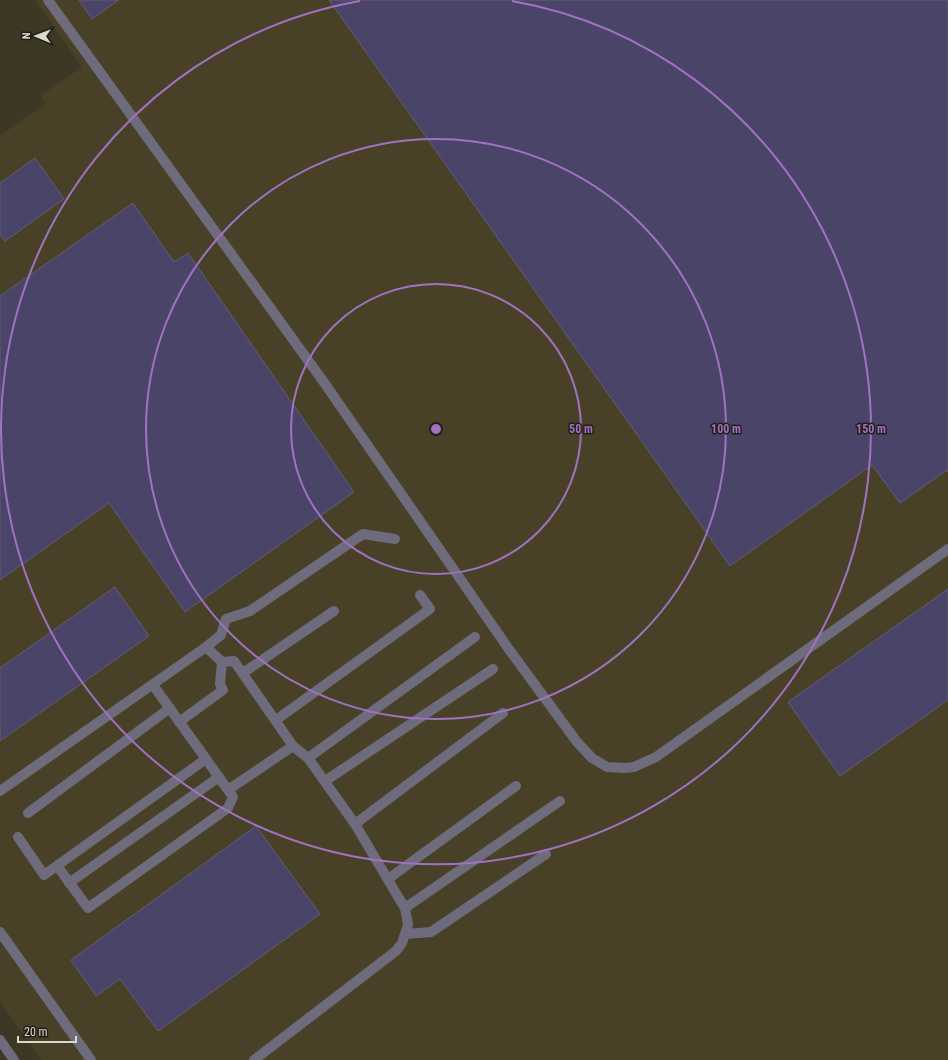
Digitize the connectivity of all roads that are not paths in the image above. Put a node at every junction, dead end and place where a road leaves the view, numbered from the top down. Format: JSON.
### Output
{"nodes":[{"id":1,"x":48,"y":0,"type":"edge"},
{"id":2,"x":395,"y":538,"type":"dead end"},
{"id":3,"x":948,"y":549,"type":"edge"},
{"id":4,"x":420,"y":595,"type":"dead end"},
{"id":5,"x":334,"y":611,"type":"dead end"},
{"id":6,"x":475,"y":637,"type":"dead end"},
{"id":7,"x":206,"y":647,"type":"junction"},
{"id":8,"x":222,"y":662,"type":"junction"},
{"id":9,"x":493,"y":669,"type":"dead end"},
{"id":10,"x":243,"y":674,"type":"junction"},
{"id":11,"x":153,"y":685,"type":"junction"},
{"id":12,"x":170,"y":708,"type":"junction"},
{"id":13,"x":503,"y":713,"type":"dead end"},
{"id":14,"x":276,"y":720,"type":"junction"},
{"id":15,"x":179,"y":722,"type":"junction"},
{"id":16,"x":293,"y":746,"type":"junction"},
{"id":17,"x":206,"y":758,"type":"junction"},
{"id":18,"x":308,"y":758,"type":"junction"},
{"id":19,"x":219,"y":777,"type":"junction"},
{"id":20,"x":325,"y":781,"type":"junction"},
{"id":21,"x":516,"y":786,"type":"dead end"},
{"id":22,"x":228,"y":790,"type":"junction"},
{"id":23,"x":0,"y":792,"type":"edge"},
{"id":24,"x":560,"y":801,"type":"dead end"},
{"id":25,"x":28,"y":813,"type":"dead end"},
{"id":26,"x":355,"y":824,"type":"junction"},
{"id":27,"x":18,"y":837,"type":"dead end"},
{"id":28,"x":546,"y":854,"type":"dead end"},
{"id":29,"x":58,"y":867,"type":"junction"},
{"id":30,"x":388,"y":879,"type":"junction"},
{"id":31,"x":69,"y":883,"type":"junction"},
{"id":32,"x":405,"y":908,"type":"junction"},
{"id":33,"x":0,"y":932,"type":"edge"},
{"id":34,"x":406,"y":934,"type":"junction"},
{"id":35,"x":0,"y":1040,"type":"edge"},
{"id":36,"x":14,"y":1060,"type":"edge"},
{"id":37,"x":91,"y":1060,"type":"edge"},
{"id":38,"x":254,"y":1060,"type":"edge"}],
"edges":[{"from":1,"to":3,"type":"street"},
{"from":2,"to":7,"type":"street"},
{"from":4,"to":14,"type":"street"},
{"from":5,"to":10,"type":"street"},
{"from":6,"to":18,"type":"street"},
{"from":7,"to":8,"type":"street"},
{"from":7,"to":11,"type":"street"},
{"from":8,"to":10,"type":"street"},
{"from":8,"to":15,"type":"street"},
{"from":9,"to":20,"type":"street"},
{"from":10,"to":14,"type":"street"},
{"from":11,"to":12,"type":"street"},
{"from":11,"to":23,"type":"street"},
{"from":12,"to":15,"type":"street"},
{"from":12,"to":25,"type":"street"},
{"from":13,"to":26,"type":"street"},
{"from":14,"to":16,"type":"street"},
{"from":15,"to":17,"type":"street"},
{"from":16,"to":18,"type":"street"},
{"from":16,"to":22,"type":"street"},
{"from":17,"to":19,"type":"street"},
{"from":17,"to":29,"type":"street"},
{"from":18,"to":20,"type":"street"},
{"from":19,"to":22,"type":"street"},
{"from":19,"to":31,"type":"street"},
{"from":20,"to":26,"type":"street"},
{"from":21,"to":30,"type":"street"},
{"from":22,"to":31,"type":"street"},
{"from":24,"to":32,"type":"street"},
{"from":26,"to":30,"type":"street"},
{"from":27,"to":29,"type":"street"},
{"from":28,"to":34,"type":"street"},
{"from":29,"to":31,"type":"street"},
{"from":30,"to":32,"type":"street"},
{"from":32,"to":34,"type":"street"},
{"from":33,"to":37,"type":"street"},
{"from":34,"to":38,"type":"street"},
{"from":35,"to":36,"type":"street"}]}
